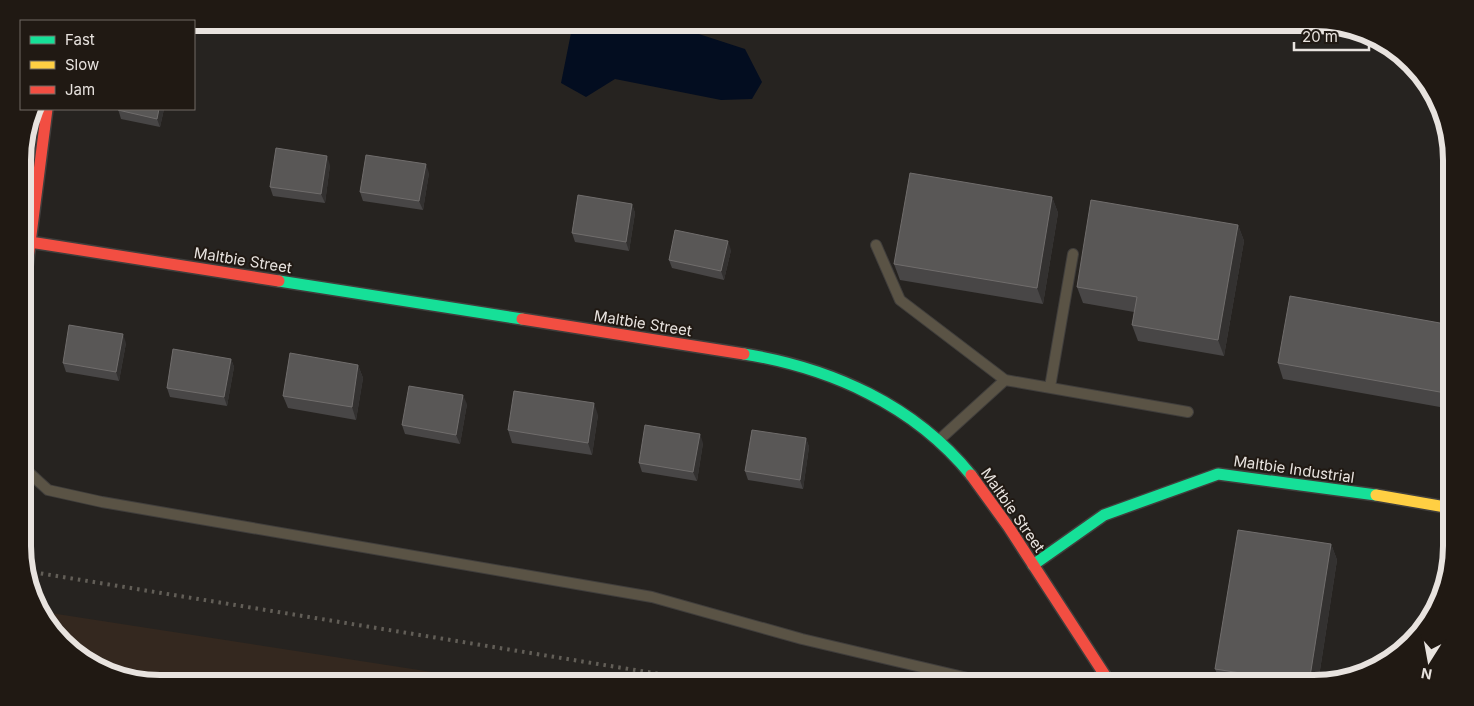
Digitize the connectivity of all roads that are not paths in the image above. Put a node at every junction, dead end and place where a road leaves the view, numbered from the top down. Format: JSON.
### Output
{"nodes":[{"id":1,"x":47,"y":110,"type":"edge"},
{"id":2,"x":32,"y":228,"type":"edge"},
{"id":3,"x":32,"y":242,"type":"edge"},
{"id":4,"x":876,"y":246,"type":"dead end"},
{"id":5,"x":1073,"y":254,"type":"dead end"},
{"id":6,"x":1004,"y":380,"type":"junction"},
{"id":7,"x":1050,"y":388,"type":"junction"},
{"id":8,"x":1188,"y":412,"type":"dead end"},
{"id":9,"x":938,"y":441,"type":"junction"},
{"id":10,"x":31,"y":475,"type":"edge"},
{"id":11,"x":1443,"y":507,"type":"edge"},
{"id":12,"x":1033,"y":565,"type":"junction"},
{"id":13,"x":951,"y":674,"type":"edge"},
{"id":14,"x":1101,"y":674,"type":"edge"}],
"edges":[{"from":1,"to":2,"type":"street"},
{"from":3,"to":9,"type":"street","name":"Maltbie Street"},
{"from":4,"to":6,"type":"lane"},
{"from":5,"to":7,"type":"lane"},
{"from":6,"to":7,"type":"lane"},
{"from":6,"to":9,"type":"lane"},
{"from":7,"to":8,"type":"lane"},
{"from":9,"to":12,"type":"street","name":"Maltbie Street"},
{"from":10,"to":13,"type":"lane"},
{"from":11,"to":12,"type":"street","name":"Maltbie Industrial"},
{"from":12,"to":14,"type":"street","name":"Maltbie Street"}]}
